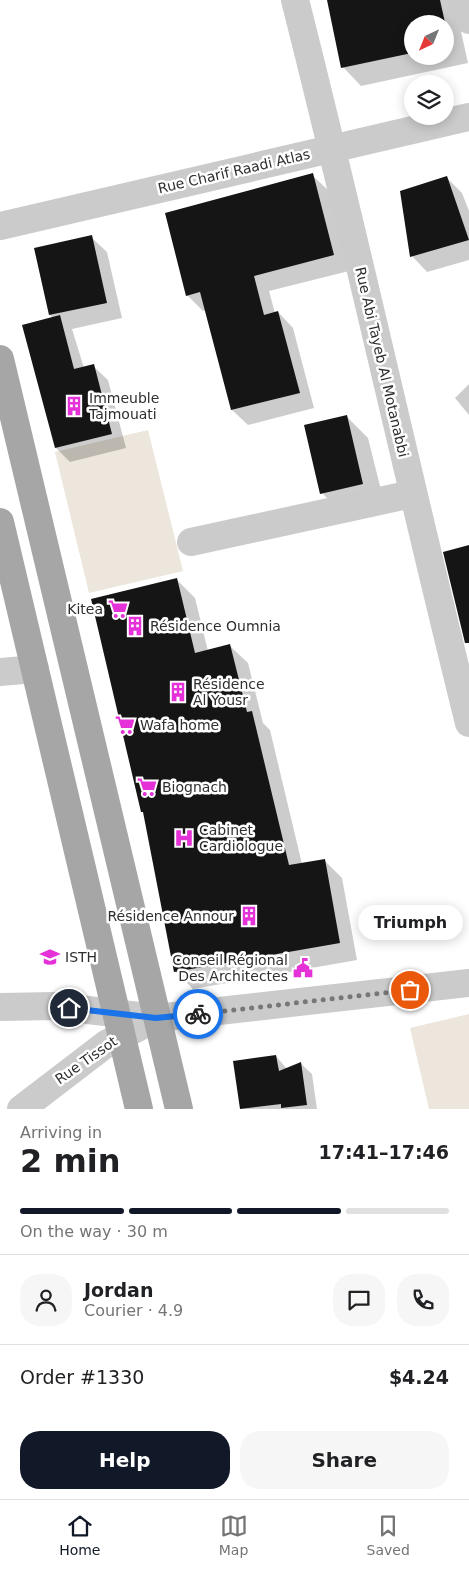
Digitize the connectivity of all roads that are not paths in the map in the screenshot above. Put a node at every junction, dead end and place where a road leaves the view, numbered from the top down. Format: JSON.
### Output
{"nodes":[{"id":1,"x":295,"y":0,"type":"edge"},
{"id":2,"x":464,"y":0,"type":"edge"},
{"id":3,"x":469,"y":20,"type":"edge"},
{"id":4,"x":469,"y":117,"type":"edge"},
{"id":5,"x":332,"y":148,"type":"junction"},
{"id":6,"x":0,"y":226,"type":"edge"},
{"id":7,"x":0,"y":359,"type":"edge"},
{"id":8,"x":412,"y":494,"type":"junction"},
{"id":9,"x":0,"y":522,"type":"edge"},
{"id":10,"x":191,"y":542,"type":"dead end"},
{"id":11,"x":35,"y":669,"type":"junction"},
{"id":12,"x":0,"y":672,"type":"edge"},
{"id":13,"x":469,"y":724,"type":"edge"},
{"id":14,"x":469,"y":983,"type":"edge"},
{"id":15,"x":0,"y":1007,"type":"edge"},
{"id":16,"x":156,"y":1018,"type":"junction"},
{"id":17,"x":118,"y":1024,"type":"junction"},
{"id":18,"x":21,"y":1109,"type":"edge"},
{"id":19,"x":139,"y":1109,"type":"edge"},
{"id":20,"x":179,"y":1109,"type":"edge"}],
"edges":[{"from":1,"to":5,"type":"street","name":"Rue Abi Tayeb Al Motanabbi"},
{"from":2,"to":3,"type":"street"},
{"from":4,"to":5,"type":"street","name":"Rue Charif Raadi Atlas"},
{"from":5,"to":6,"type":"street","name":"Rue Charif Raadi Atlas"},
{"from":5,"to":8,"type":"street","name":"Rue Abi Tayeb Al Motanabbi"},
{"from":7,"to":16,"type":"main road"},
{"from":8,"to":10,"type":"street"},
{"from":8,"to":13,"type":"street","name":"Rue Abi Tayeb Al Motanabbi"},
{"from":9,"to":11,"type":"main road"},
{"from":11,"to":12,"type":"street"},
{"from":11,"to":17,"type":"main road"},
{"from":14,"to":16,"type":"street"},
{"from":15,"to":17,"type":"street"},
{"from":16,"to":17,"type":"street"},
{"from":16,"to":20,"type":"main road"},
{"from":17,"to":18,"type":"street","name":"Rue Tissot"},
{"from":17,"to":19,"type":"main road"}]}
